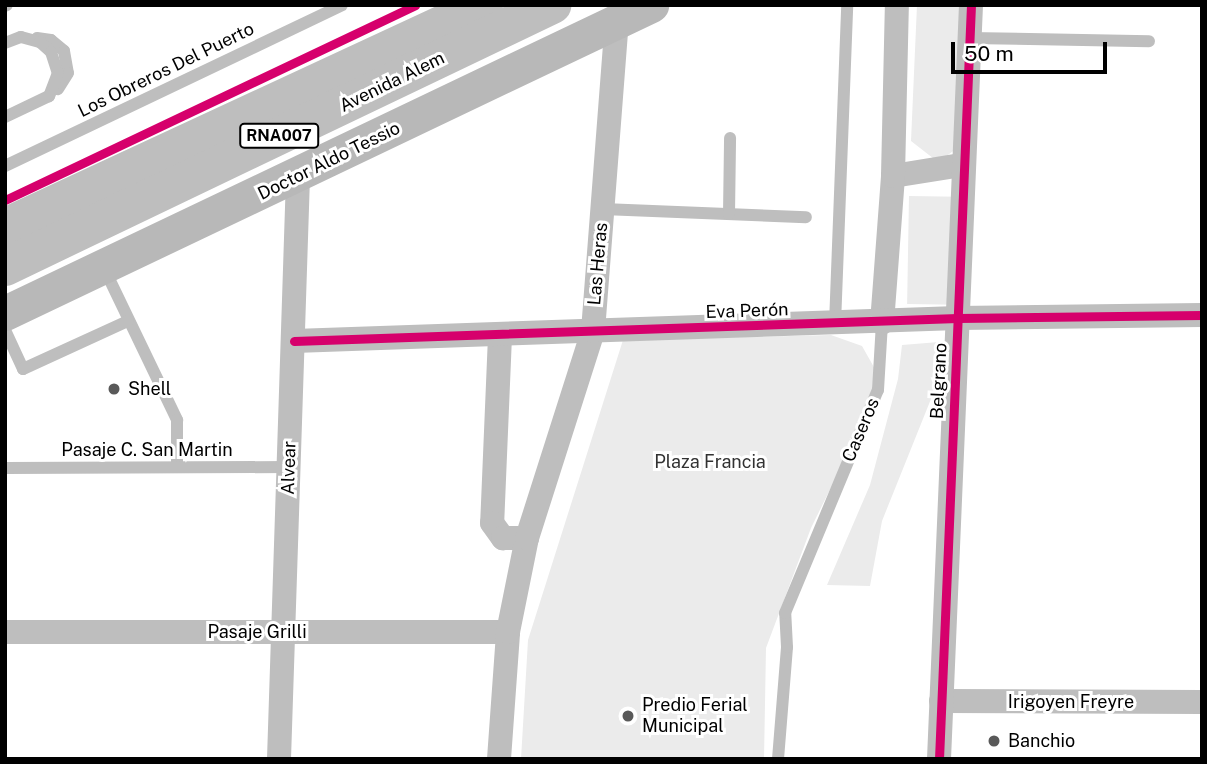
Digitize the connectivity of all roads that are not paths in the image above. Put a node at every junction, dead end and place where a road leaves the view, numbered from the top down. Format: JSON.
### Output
{"nodes":[{"id":1,"x":342,"y":5,"type":"edge"},
{"id":2,"x":484,"y":5,"type":"edge"},
{"id":3,"x":552,"y":5,"type":"edge"},
{"id":4,"x":651,"y":5,"type":"edge"},
{"id":5,"x":847,"y":5,"type":"edge"},
{"id":6,"x":897,"y":5,"type":"edge"},
{"id":7,"x":971,"y":5,"type":"edge"},
{"id":8,"x":617,"y":22,"type":"junction"},
{"id":9,"x":969,"y":38,"type":"junction"},
{"id":10,"x":1149,"y":41,"type":"dead end"},
{"id":11,"x":5,"y":43,"type":"edge"},
{"id":12,"x":5,"y":117,"type":"edge"},
{"id":13,"x":730,"y":138,"type":"dead end"},
{"id":14,"x":962,"y":165,"type":"junction"},
{"id":15,"x":5,"y":166,"type":"edge"},
{"id":16,"x":893,"y":176,"type":"junction"},
{"id":17,"x":298,"y":177,"type":"junction"},
{"id":18,"x":603,"y":209,"type":"junction"},
{"id":19,"x":729,"y":214,"type":"junction"},
{"id":20,"x":806,"y":217,"type":"dead end"},
{"id":21,"x":5,"y":227,"type":"edge"},
{"id":22,"x":5,"y":267,"type":"edge"},
{"id":23,"x":104,"y":268,"type":"junction"},
{"id":24,"x":5,"y":313,"type":"edge"},
{"id":25,"x":1202,"y":315,"type":"edge"},
{"id":26,"x":958,"y":318,"type":"junction"},
{"id":27,"x":128,"y":321,"type":"junction"},
{"id":28,"x":882,"y":323,"type":"junction"},
{"id":29,"x":835,"y":324,"type":"junction"},
{"id":30,"x":5,"y":330,"type":"edge"},
{"id":31,"x":593,"y":331,"type":"junction"},
{"id":32,"x":500,"y":336,"type":"junction"},
{"id":33,"x":294,"y":341,"type":"junction"},
{"id":34,"x":177,"y":467,"type":"junction"},
{"id":35,"x":289,"y":467,"type":"junction"},
{"id":36,"x":5,"y":468,"type":"edge"},
{"id":37,"x":527,"y":538,"type":"junction"},
{"id":38,"x":284,"y":631,"type":"junction"},
{"id":39,"x":5,"y":632,"type":"edge"},
{"id":40,"x":508,"y":632,"type":"junction"},
{"id":41,"x":941,"y":701,"type":"junction"},
{"id":42,"x":1202,"y":702,"type":"edge"},
{"id":43,"x":279,"y":759,"type":"edge"},
{"id":44,"x":499,"y":759,"type":"edge"},
{"id":45,"x":778,"y":759,"type":"edge"},
{"id":46,"x":939,"y":759,"type":"edge"}],
"edges":[{"from":1,"to":15,"type":"lane","name":"Los Obreros Del Puerto"},
{"from":2,"to":21,"type":"highway","name":"Avenida Alem","number":"RNA007"},
{"from":3,"to":22,"type":"highway","name":"Avenida Alem","number":"RNA007"},
{"from":4,"to":8,"type":"main road","name":"Doctor Aldo Tessio"},
{"from":5,"to":29,"type":"lane"},
{"from":6,"to":16,"type":"street","name":"Caseros"},
{"from":7,"to":9,"type":"street","name":"Belgrano"},
{"from":8,"to":17,"type":"main road","name":"Doctor Aldo Tessio"},
{"from":8,"to":18,"type":"street","name":"Las Heras"},
{"from":9,"to":10,"type":"lane"},
{"from":9,"to":14,"type":"street","name":"Belgrano"},
{"from":11,"to":12,"type":"lane"},
{"from":13,"to":19,"type":"lane"},
{"from":14,"to":16,"type":"street"},
{"from":14,"to":26,"type":"street","name":"Belgrano"},
{"from":16,"to":28,"type":"street","name":"Caseros"},
{"from":17,"to":23,"type":"main road","name":"Doctor Aldo Tessio"},
{"from":17,"to":33,"type":"street","name":"Alvear"},
{"from":18,"to":19,"type":"lane"},
{"from":18,"to":31,"type":"street","name":"Las Heras"},
{"from":19,"to":20,"type":"lane"},
{"from":23,"to":24,"type":"main road","name":"Doctor Aldo Tessio"},
{"from":23,"to":27,"type":"lane"},
{"from":25,"to":26,"type":"street","name":"Eva Perón"},
{"from":26,"to":28,"type":"street","name":"Eva Perón"},
{"from":26,"to":41,"type":"street","name":"Belgrano"},
{"from":27,"to":30,"type":"lane"},
{"from":27,"to":34,"type":"lane"},
{"from":28,"to":29,"type":"street","name":"Eva Perón"},
{"from":28,"to":45,"type":"lane","name":"Caseros"},
{"from":29,"to":31,"type":"street","name":"Eva Perón"},
{"from":31,"to":32,"type":"street","name":"Eva Perón"},
{"from":31,"to":37,"type":"street","name":"Las Heras"},
{"from":32,"to":33,"type":"street","name":"Eva Perón"},
{"from":32,"to":37,"type":"street"},
{"from":33,"to":35,"type":"street","name":"Alvear"},
{"from":34,"to":35,"type":"lane","name":"Pasaje C. San Martin"},
{"from":34,"to":36,"type":"lane","name":"Pasaje C. San Martin"},
{"from":35,"to":38,"type":"street","name":"Alvear"},
{"from":37,"to":40,"type":"street","name":"Las Heras"},
{"from":38,"to":39,"type":"street","name":"Pasaje Grilli"},
{"from":38,"to":40,"type":"street","name":"Pasaje Grilli"},
{"from":38,"to":43,"type":"street","name":"Alvear"},
{"from":40,"to":44,"type":"street","name":"Las Heras"},
{"from":41,"to":42,"type":"street","name":"Irigoyen Freyre"},
{"from":41,"to":46,"type":"street","name":"Belgrano"}]}
